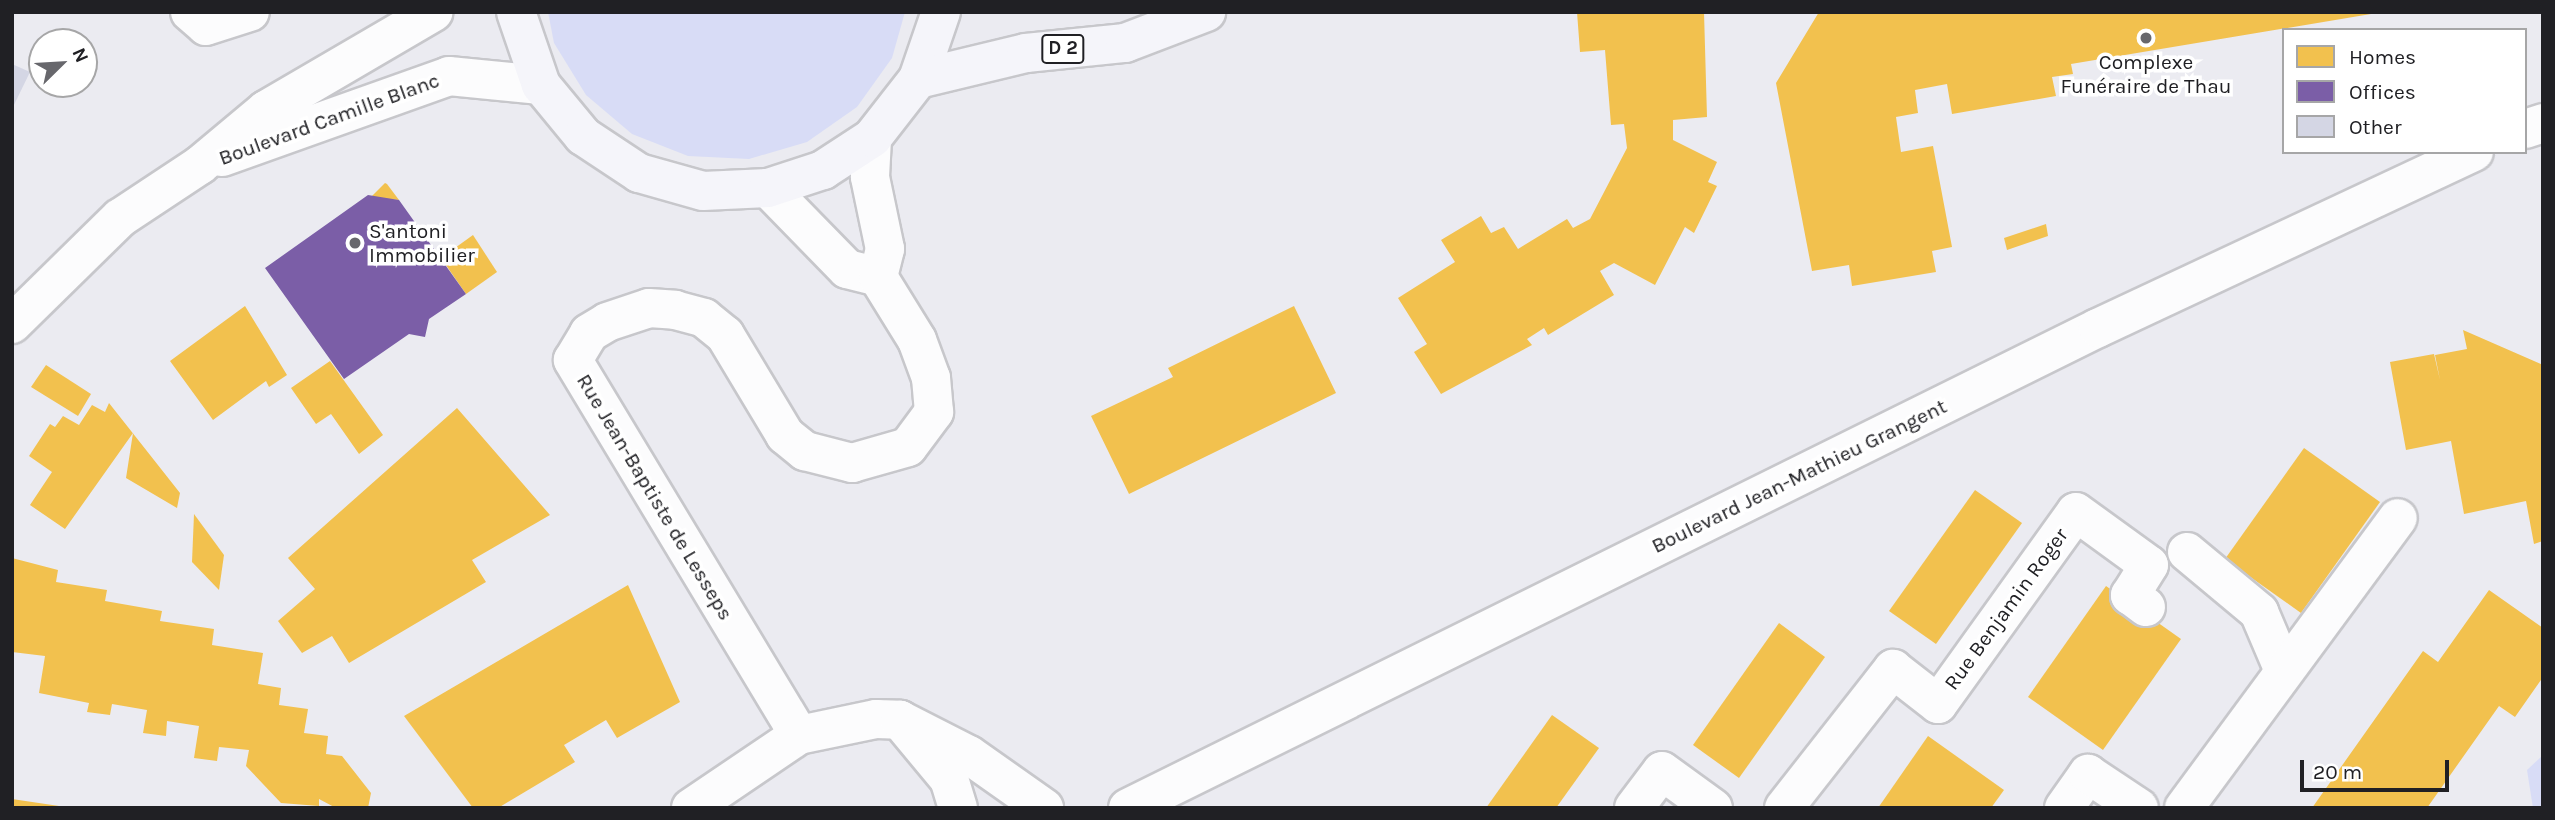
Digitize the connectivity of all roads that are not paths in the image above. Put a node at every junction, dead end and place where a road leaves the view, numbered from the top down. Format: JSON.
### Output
{"nodes":[{"id":1,"x":190,"y":12,"type":"edge"},
{"id":2,"x":250,"y":12,"type":"edge"},
{"id":3,"x":434,"y":12,"type":"edge"},
{"id":4,"x":516,"y":12,"type":"edge"},
{"id":5,"x":941,"y":12,"type":"edge"},
{"id":6,"x":1206,"y":12,"type":"edge"},
{"id":7,"x":918,"y":79,"type":"junction"},
{"id":8,"x":541,"y":85,"type":"junction"},
{"id":9,"x":872,"y":138,"type":"junction"},
{"id":10,"x":2470,"y":154,"type":"edge"},
{"id":11,"x":200,"y":165,"type":"junction"},
{"id":12,"x":768,"y":188,"type":"junction"},
{"id":13,"x":878,"y":277,"type":"junction"},
{"id":14,"x":12,"y":324,"type":"edge"},
{"id":15,"x":2398,"y":518,"type":"dead end"},
{"id":16,"x":2187,"y":552,"type":"dead end"},
{"id":17,"x":2146,"y":607,"type":"dead end"},
{"id":18,"x":2284,"y":671,"type":"junction"},
{"id":19,"x":900,"y":720,"type":"junction"},
{"id":20,"x":799,"y":735,"type":"junction"},
{"id":21,"x":691,"y":808,"type":"edge"},
{"id":22,"x":958,"y":808,"type":"edge"},
{"id":23,"x":1044,"y":808,"type":"edge"},
{"id":24,"x":1128,"y":808,"type":"edge"},
{"id":25,"x":1634,"y":808,"type":"edge"},
{"id":26,"x":1713,"y":808,"type":"edge"},
{"id":27,"x":1784,"y":808,"type":"edge"},
{"id":28,"x":2064,"y":808,"type":"edge"},
{"id":29,"x":2140,"y":808,"type":"edge"},
{"id":30,"x":2184,"y":808,"type":"edge"}],
"edges":[{"from":1,"to":2,"type":"street"},
{"from":3,"to":11,"type":"street","name":"Boulevard Camille Blanc"},
{"from":4,"to":8,"type":"main road"},
{"from":5,"to":7,"type":"main road"},
{"from":6,"to":7,"type":"main road","number":"D 2"},
{"from":7,"to":9,"type":"main road"},
{"from":8,"to":11,"type":"street","name":"Boulevard Camille Blanc"},
{"from":8,"to":12,"type":"main road"},
{"from":9,"to":12,"type":"main road"},
{"from":9,"to":13,"type":"street"},
{"from":10,"to":24,"type":"street","name":"Boulevard Jean-Mathieu Grangent"},
{"from":11,"to":14,"type":"street","name":"Boulevard Camille Blanc"},
{"from":12,"to":13,"type":"street"},
{"from":13,"to":20,"type":"street","name":"Rue Jean-Baptiste de Lesseps"},
{"from":15,"to":18,"type":"street"},
{"from":16,"to":18,"type":"street"},
{"from":17,"to":27,"type":"street","name":"Rue Benjamin Roger"},
{"from":18,"to":30,"type":"street"},
{"from":19,"to":20,"type":"street"},
{"from":19,"to":22,"type":"street"},
{"from":19,"to":23,"type":"street"},
{"from":20,"to":21,"type":"street"},
{"from":25,"to":26,"type":"street"},
{"from":28,"to":29,"type":"street"}]}
